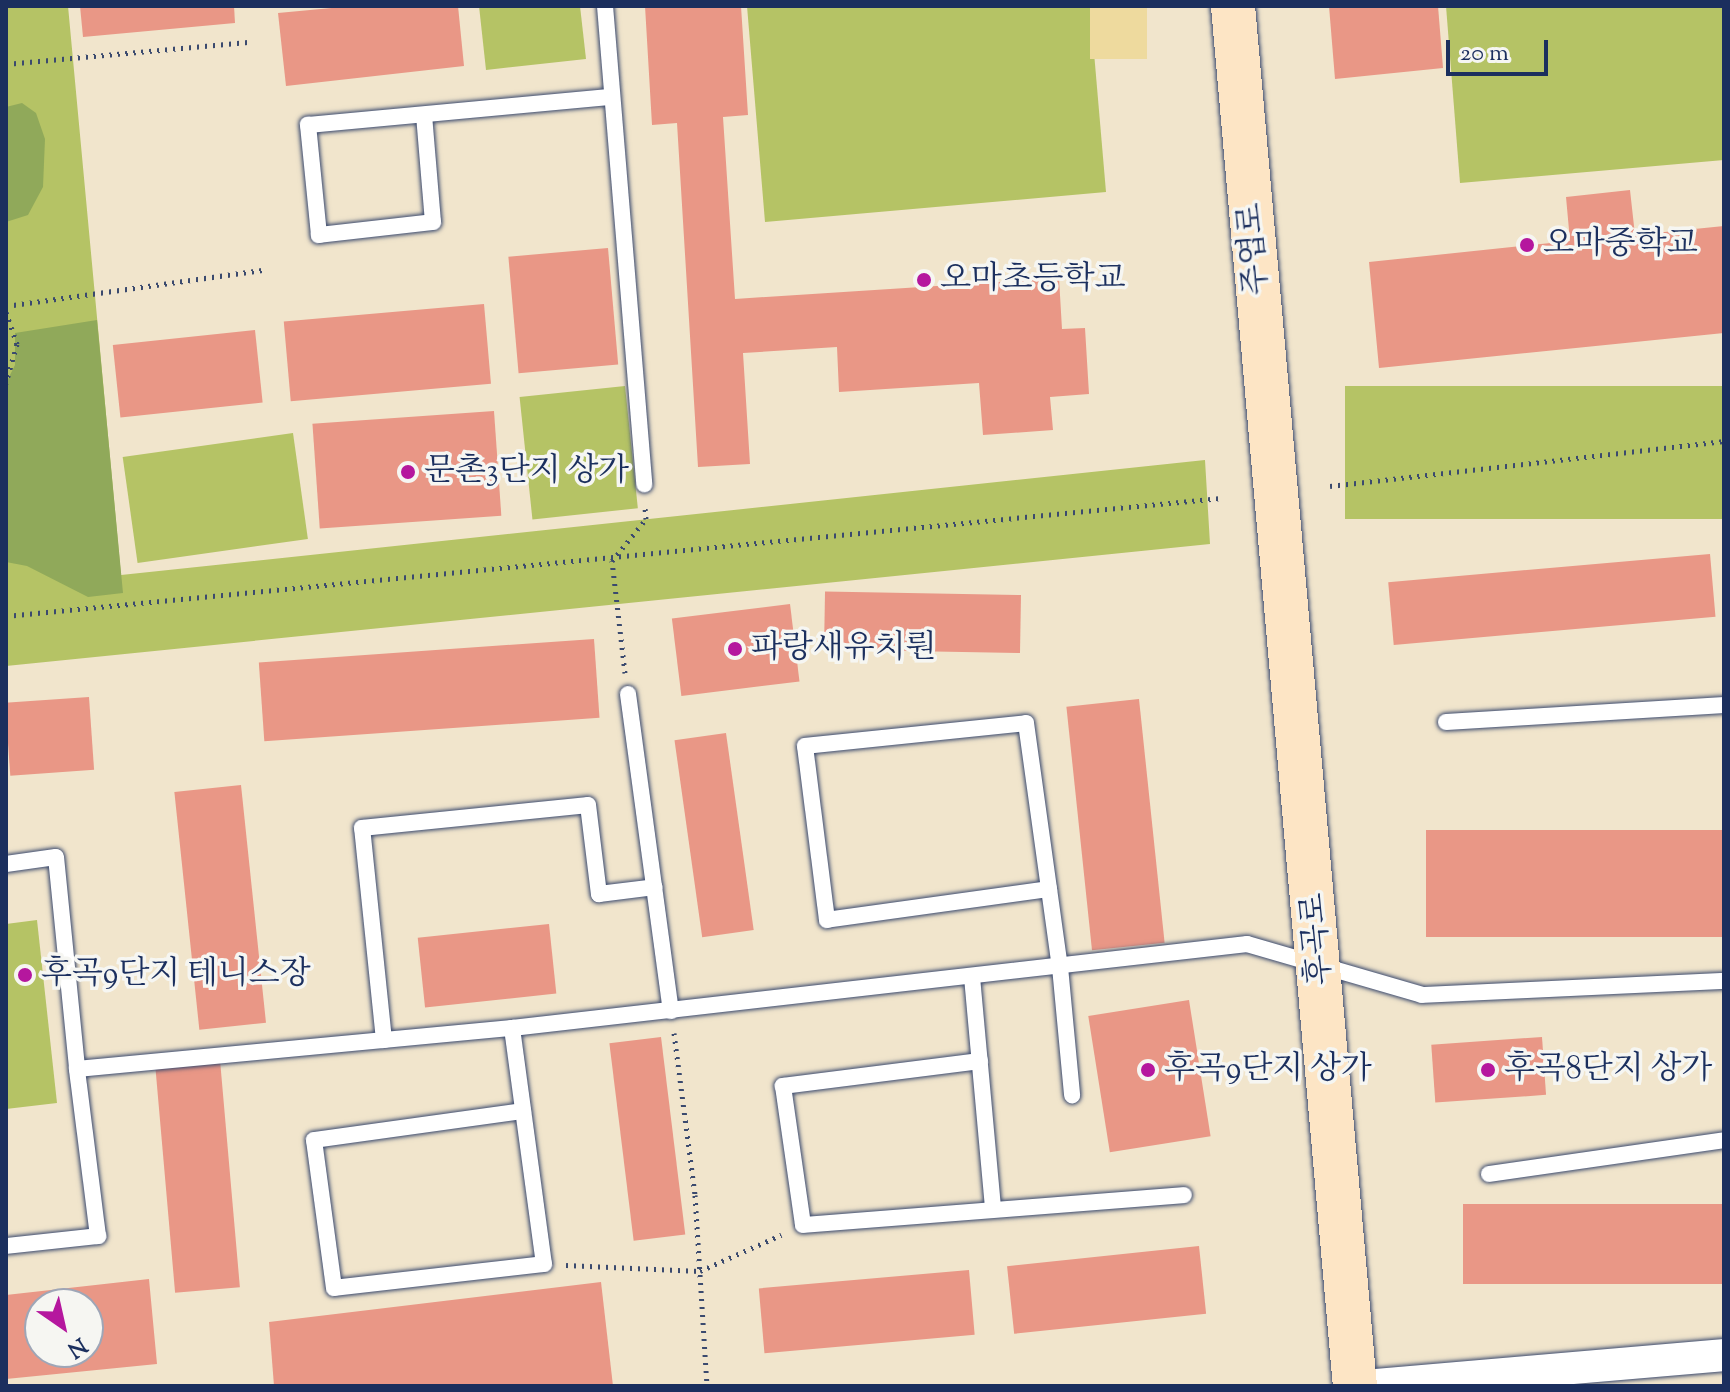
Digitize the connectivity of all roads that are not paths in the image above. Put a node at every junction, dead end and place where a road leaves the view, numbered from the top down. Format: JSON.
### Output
{"nodes":[{"id":1,"x":605,"y":6,"type":"edge"},
{"id":2,"x":1233,"y":6,"type":"edge"},
{"id":3,"x":612,"y":97,"type":"junction"},
{"id":4,"x":424,"y":115,"type":"junction"},
{"id":5,"x":644,"y":484,"type":"road end"},
{"id":6,"x":1276,"y":492,"type":"joint"},
{"id":7,"x":628,"y":694,"type":"road end"},
{"id":8,"x":1724,"y":705,"type":"edge"},
{"id":9,"x":1446,"y":722,"type":"dead end"},
{"id":10,"x":6,"y":864,"type":"edge"},
{"id":11,"x":655,"y":887,"type":"junction"},
{"id":12,"x":1049,"y":889,"type":"junction"},
{"id":13,"x":1321,"y":966,"type":"junction"},
{"id":14,"x":1060,"y":967,"type":"junction"},
{"id":15,"x":972,"y":977,"type":"junction"},
{"id":16,"x":1724,"y":981,"type":"edge"},
{"id":17,"x":671,"y":1011,"type":"junction"},
{"id":18,"x":512,"y":1028,"type":"junction"},
{"id":19,"x":384,"y":1040,"type":"junction"},
{"id":20,"x":980,"y":1061,"type":"junction"},
{"id":21,"x":77,"y":1069,"type":"junction"},
{"id":22,"x":1072,"y":1095,"type":"dead end"},
{"id":23,"x":523,"y":1111,"type":"junction"},
{"id":24,"x":1724,"y":1140,"type":"edge"},
{"id":25,"x":1489,"y":1174,"type":"dead end"},
{"id":26,"x":1184,"y":1195,"type":"dead end"},
{"id":27,"x":993,"y":1206,"type":"junction"},
{"id":28,"x":6,"y":1246,"type":"edge"},
{"id":29,"x":1724,"y":1355,"type":"edge"},
{"id":30,"x":1355,"y":1386,"type":"edge"},
{"id":31,"x":1363,"y":1386,"type":"edge"}],
"edges":[{"from":1,"to":3,"type":"lane"},
{"from":2,"to":6,"type":"street","name":"주엽로"},
{"from":3,"to":4,"type":"lane"},
{"from":3,"to":5,"type":"lane"},
{"from":4,"to":4,"type":"lane"},
{"from":6,"to":13,"type":"street","name":"후곡로"},
{"from":7,"to":11,"type":"lane"},
{"from":8,"to":9,"type":"lane"},
{"from":10,"to":21,"type":"lane"},
{"from":11,"to":17,"type":"lane"},
{"from":11,"to":19,"type":"lane"},
{"from":12,"to":12,"type":"lane"},
{"from":12,"to":14,"type":"lane"},
{"from":13,"to":14,"type":"lane"},
{"from":13,"to":16,"type":"lane"},
{"from":13,"to":30,"type":"street","name":"후곡로"},
{"from":14,"to":15,"type":"lane"},
{"from":14,"to":22,"type":"lane"},
{"from":15,"to":17,"type":"lane"},
{"from":15,"to":20,"type":"lane"},
{"from":17,"to":18,"type":"lane"},
{"from":18,"to":19,"type":"lane"},
{"from":18,"to":23,"type":"lane"},
{"from":19,"to":21,"type":"lane"},
{"from":20,"to":27,"type":"lane"},
{"from":20,"to":27,"type":"lane"},
{"from":21,"to":28,"type":"lane"},
{"from":23,"to":23,"type":"lane"},
{"from":24,"to":25,"type":"lane"},
{"from":26,"to":27,"type":"lane"},
{"from":29,"to":31,"type":"street"}]}
